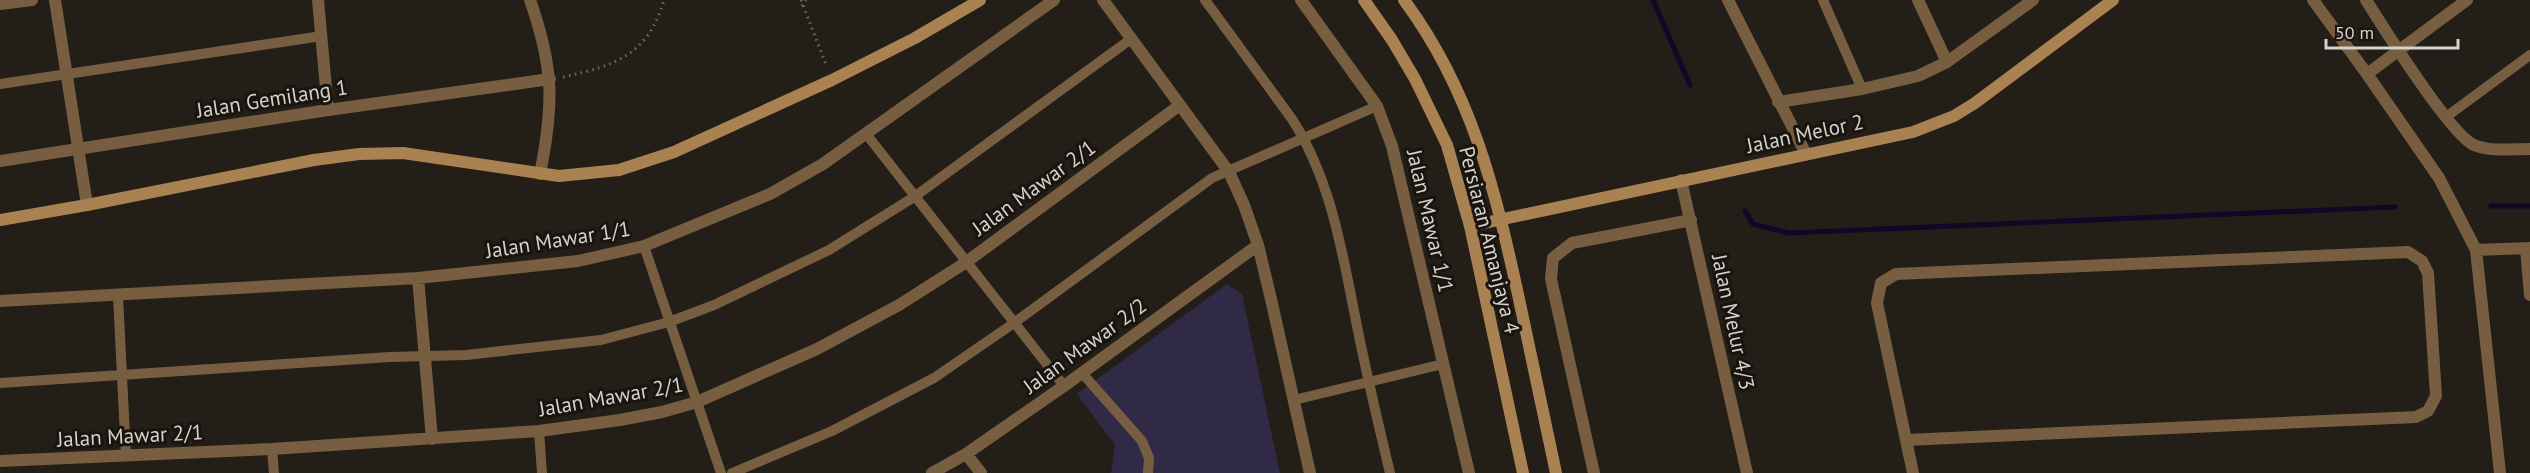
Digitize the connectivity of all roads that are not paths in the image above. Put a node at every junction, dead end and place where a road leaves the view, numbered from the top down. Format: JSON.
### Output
{"nodes":[{"id":1,"x":32,"y":0,"type":"edge"},
{"id":2,"x":55,"y":0,"type":"edge"},
{"id":3,"x":318,"y":0,"type":"edge"},
{"id":4,"x":530,"y":0,"type":"edge"},
{"id":5,"x":980,"y":0,"type":"edge"},
{"id":6,"x":1054,"y":0,"type":"edge"},
{"id":7,"x":1102,"y":0,"type":"edge"},
{"id":8,"x":1205,"y":0,"type":"edge"},
{"id":9,"x":1301,"y":0,"type":"edge"},
{"id":10,"x":1364,"y":0,"type":"edge"},
{"id":11,"x":1404,"y":0,"type":"edge"},
{"id":12,"x":1728,"y":0,"type":"edge"},
{"id":13,"x":1823,"y":0,"type":"edge"},
{"id":14,"x":1918,"y":0,"type":"edge"},
{"id":15,"x":2033,"y":0,"type":"edge"},
{"id":16,"x":2113,"y":0,"type":"edge"},
{"id":17,"x":2313,"y":0,"type":"edge"},
{"id":18,"x":2366,"y":0,"type":"edge"},
{"id":19,"x":2467,"y":0,"type":"edge"},
{"id":20,"x":0,"y":4,"type":"edge"},
{"id":21,"x":322,"y":36,"type":"junction"},
{"id":22,"x":1131,"y":39,"type":"junction"},
{"id":23,"x":2399,"y":51,"type":"junction"},
{"id":24,"x":2530,"y":55,"type":"edge"},
{"id":25,"x":1947,"y":62,"type":"junction"},
{"id":26,"x":67,"y":74,"type":"junction"},
{"id":27,"x":2367,"y":74,"type":"junction"},
{"id":28,"x":550,"y":79,"type":"junction"},
{"id":29,"x":0,"y":84,"type":"edge"},
{"id":30,"x":1862,"y":89,"type":"junction"},
{"id":31,"x":1778,"y":102,"type":"junction"},
{"id":32,"x":1180,"y":105,"type":"junction"},
{"id":33,"x":1377,"y":106,"type":"junction"},
{"id":34,"x":328,"y":110,"type":"junction"},
{"id":35,"x":2446,"y":117,"type":"junction"},
{"id":36,"x":867,"y":135,"type":"junction"},
{"id":37,"x":1304,"y":138,"type":"junction"},
{"id":38,"x":78,"y":148,"type":"junction"},
{"id":39,"x":2530,"y":149,"type":"edge"},
{"id":40,"x":1806,"y":154,"type":"junction"},
{"id":41,"x":0,"y":161,"type":"edge"},
{"id":42,"x":1229,"y":172,"type":"junction"},
{"id":43,"x":540,"y":174,"type":"junction"},
{"id":44,"x":1681,"y":180,"type":"junction"},
{"id":45,"x":914,"y":197,"type":"junction"},
{"id":46,"x":87,"y":205,"type":"junction"},
{"id":47,"x":1502,"y":218,"type":"junction"},
{"id":48,"x":0,"y":220,"type":"edge"},
{"id":49,"x":1691,"y":220,"type":"junction"},
{"id":50,"x":1470,"y":226,"type":"junction"},
{"id":51,"x":1258,"y":244,"type":"junction"},
{"id":52,"x":644,"y":246,"type":"junction"},
{"id":53,"x":2528,"y":248,"type":"edge"},
{"id":54,"x":2476,"y":250,"type":"junction"},
{"id":55,"x":965,"y":263,"type":"junction"},
{"id":56,"x":418,"y":278,"type":"junction"},
{"id":57,"x":2530,"y":295,"type":"edge"},
{"id":58,"x":118,"y":296,"type":"junction"},
{"id":59,"x":0,"y":301,"type":"edge"},
{"id":60,"x":669,"y":322,"type":"junction"},
{"id":61,"x":1014,"y":323,"type":"junction"},
{"id":62,"x":425,"y":356,"type":"junction"},
{"id":63,"x":1443,"y":364,"type":"junction"},
{"id":64,"x":1082,"y":373,"type":"junction"},
{"id":65,"x":122,"y":375,"type":"junction"},
{"id":66,"x":0,"y":382,"type":"edge"},
{"id":67,"x":1369,"y":382,"type":"junction"},
{"id":68,"x":1064,"y":386,"type":"junction"},
{"id":69,"x":1294,"y":399,"type":"junction"},
{"id":70,"x":697,"y":402,"type":"junction"},
{"id":71,"x":539,"y":431,"type":"junction"},
{"id":72,"x":432,"y":439,"type":"junction"},
{"id":73,"x":1906,"y":440,"type":"junction"},
{"id":74,"x":272,"y":449,"type":"junction"},
{"id":75,"x":966,"y":454,"type":"junction"},
{"id":76,"x":126,"y":456,"type":"junction"},
{"id":77,"x":66,"y":459,"type":"junction"},
{"id":78,"x":0,"y":460,"type":"edge"},
{"id":79,"x":66,"y":473,"type":"edge"},
{"id":80,"x":274,"y":473,"type":"edge"},
{"id":81,"x":543,"y":473,"type":"edge"},
{"id":82,"x":721,"y":473,"type":"edge"},
{"id":83,"x":732,"y":473,"type":"edge"},
{"id":84,"x":932,"y":473,"type":"edge"},
{"id":85,"x":981,"y":473,"type":"edge"},
{"id":86,"x":1148,"y":473,"type":"edge"},
{"id":87,"x":1310,"y":473,"type":"edge"},
{"id":88,"x":1390,"y":473,"type":"edge"},
{"id":89,"x":1469,"y":473,"type":"edge"},
{"id":90,"x":1523,"y":473,"type":"edge"},
{"id":91,"x":1556,"y":473,"type":"edge"},
{"id":92,"x":1594,"y":473,"type":"edge"},
{"id":93,"x":1747,"y":473,"type":"edge"},
{"id":94,"x":1913,"y":473,"type":"edge"},
{"id":95,"x":2499,"y":473,"type":"edge"}],
"edges":[{"from":1,"to":20,"type":"street"},
{"from":2,"to":26,"type":"street"},
{"from":3,"to":21,"type":"street"},
{"from":4,"to":28,"type":"street"},
{"from":5,"to":43,"type":"street"},
{"from":6,"to":36,"type":"street","name":"Jalan Mawar 1/1"},
{"from":7,"to":22,"type":"street"},
{"from":8,"to":37,"type":"lane"},
{"from":9,"to":33,"type":"street","name":"Jalan Mawar 1/1"},
{"from":10,"to":50,"type":"street","name":"Persiaran Amanjaya 4"},
{"from":11,"to":47,"type":"street","name":"Persiaran Amanjaya 4"},
{"from":12,"to":31,"type":"street"},
{"from":13,"to":30,"type":"lane"},
{"from":14,"to":25,"type":"street"},
{"from":15,"to":25,"type":"street"},
{"from":16,"to":40,"type":"street","name":"Jalan Melor 2"},
{"from":17,"to":27,"type":"street"},
{"from":18,"to":23,"type":"street"},
{"from":19,"to":23,"type":"street"},
{"from":21,"to":26,"type":"lane"},
{"from":21,"to":34,"type":"street"},
{"from":22,"to":32,"type":"street"},
{"from":22,"to":45,"type":"lane"},
{"from":23,"to":27,"type":"street"},
{"from":23,"to":35,"type":"street"},
{"from":24,"to":35,"type":"lane"},
{"from":25,"to":30,"type":"street"},
{"from":26,"to":29,"type":"lane"},
{"from":26,"to":38,"type":"street"},
{"from":27,"to":54,"type":"street"},
{"from":28,"to":34,"type":"street","name":"Jalan Gemilang 1"},
{"from":28,"to":43,"type":"street"},
{"from":30,"to":31,"type":"street"},
{"from":31,"to":40,"type":"street"},
{"from":32,"to":42,"type":"street"},
{"from":32,"to":55,"type":"street","name":"Jalan Mawar 2/1"},
{"from":33,"to":37,"type":"lane"},
{"from":33,"to":63,"type":"street","name":"Jalan Mawar 1/1"},
{"from":34,"to":38,"type":"street","name":"Jalan Gemilang 1"},
{"from":35,"to":39,"type":"street"},
{"from":36,"to":45,"type":"lane"},
{"from":36,"to":52,"type":"street","name":"Jalan Mawar 1/1"},
{"from":37,"to":42,"type":"lane"},
{"from":37,"to":67,"type":"lane"},
{"from":38,"to":41,"type":"street","name":"Jalan Gemilang 1"},
{"from":38,"to":46,"type":"street"},
{"from":40,"to":44,"type":"street","name":"Jalan Melor 2"},
{"from":42,"to":51,"type":"street"},
{"from":42,"to":61,"type":"lane"},
{"from":43,"to":46,"type":"street"},
{"from":44,"to":47,"type":"street","name":"Jalan Melor 2"},
{"from":44,"to":49,"type":"street","name":"Jalan Melur 4/3"},
{"from":45,"to":55,"type":"lane"},
{"from":45,"to":60,"type":"lane"},
{"from":46,"to":48,"type":"street"},
{"from":47,"to":50,"type":"street","name":"Jalan Melor 2"},
{"from":47,"to":91,"type":"street","name":"Persiaran Amanjaya 4"},
{"from":49,"to":92,"type":"street"},
{"from":49,"to":93,"type":"street","name":"Jalan Melur 4/3"},
{"from":50,"to":90,"type":"street","name":"Persiaran Amanjaya 4"},
{"from":51,"to":64,"type":"street","name":"Jalan Mawar 2/2"},
{"from":51,"to":69,"type":"street"},
{"from":52,"to":56,"type":"street","name":"Jalan Mawar 1/1"},
{"from":52,"to":60,"type":"lane"},
{"from":53,"to":54,"type":"street"},
{"from":53,"to":57,"type":"street"},
{"from":54,"to":95,"type":"street"},
{"from":55,"to":61,"type":"lane"},
{"from":55,"to":70,"type":"street","name":"Jalan Mawar 2/1"},
{"from":56,"to":58,"type":"street","name":"Jalan Mawar 1/1"},
{"from":56,"to":62,"type":"street"},
{"from":58,"to":59,"type":"street","name":"Jalan Mawar 1/1"},
{"from":58,"to":65,"type":"lane"},
{"from":60,"to":62,"type":"lane"},
{"from":60,"to":70,"type":"lane"},
{"from":61,"to":68,"type":"lane"},
{"from":61,"to":83,"type":"lane"},
{"from":62,"to":65,"type":"lane"},
{"from":62,"to":72,"type":"street"},
{"from":63,"to":67,"type":"lane"},
{"from":63,"to":89,"type":"street","name":"Jalan Mawar 1/1"},
{"from":64,"to":68,"type":"street","name":"Jalan Mawar 2/2"},
{"from":64,"to":86,"type":"lane"},
{"from":65,"to":66,"type":"lane"},
{"from":65,"to":76,"type":"lane"},
{"from":67,"to":69,"type":"lane"},
{"from":67,"to":88,"type":"lane"},
{"from":68,"to":75,"type":"street","name":"Jalan Mawar 2/2"},
{"from":69,"to":87,"type":"street"},
{"from":70,"to":71,"type":"street","name":"Jalan Mawar 2/1"},
{"from":70,"to":82,"type":"lane"},
{"from":71,"to":72,"type":"street","name":"Jalan Mawar 2/1"},
{"from":71,"to":81,"type":"lane"},
{"from":72,"to":74,"type":"street","name":"Jalan Mawar 2/1"},
{"from":73,"to":73,"type":"street"},
{"from":73,"to":94,"type":"street"},
{"from":74,"to":76,"type":"street","name":"Jalan Mawar 2/1"},
{"from":74,"to":80,"type":"lane"},
{"from":75,"to":84,"type":"street","name":"Jalan Mawar 2/2"},
{"from":75,"to":85,"type":"street"},
{"from":76,"to":77,"type":"street","name":"Jalan Mawar 2/1"},
{"from":77,"to":78,"type":"street","name":"Jalan Mawar 2/1"},
{"from":77,"to":79,"type":"street"}]}
